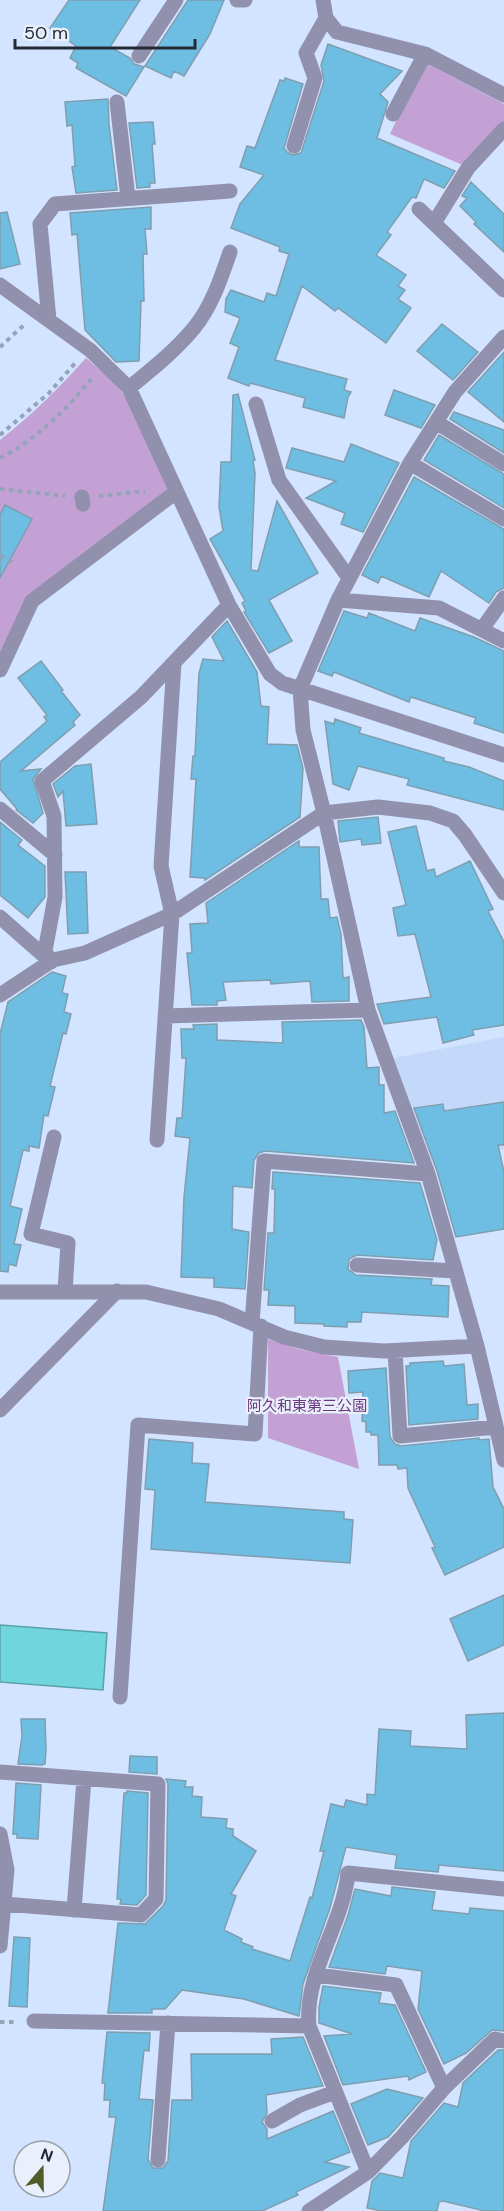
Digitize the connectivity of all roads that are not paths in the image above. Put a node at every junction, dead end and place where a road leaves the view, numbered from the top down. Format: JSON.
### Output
{"nodes":[{"id":1,"x":176,"y":0,"type":"edge"},
{"id":2,"x":237,"y":0,"type":"edge"},
{"id":3,"x":245,"y":0,"type":"edge"},
{"id":4,"x":323,"y":0,"type":"edge"},
{"id":5,"x":326,"y":18,"type":"junction"},
{"id":6,"x":425,"y":54,"type":"junction"},
{"id":7,"x":139,"y":56,"type":"dead end"},
{"id":8,"x":504,"y":95,"type":"edge"},
{"id":9,"x":117,"y":102,"type":"dead end"},
{"id":10,"x":393,"y":114,"type":"dead end"},
{"id":11,"x":504,"y":129,"type":"edge"},
{"id":12,"x":294,"y":146,"type":"dead end"},
{"id":13,"x":230,"y":191,"type":"dead end"},
{"id":14,"x":128,"y":198,"type":"junction"},
{"id":15,"x":419,"y":209,"type":"dead end"},
{"id":16,"x":434,"y":223,"type":"junction"},
{"id":17,"x":230,"y":252,"type":"dead end"},
{"id":18,"x":0,"y":285,"type":"edge"},
{"id":19,"x":504,"y":290,"type":"edge"},
{"id":20,"x":44,"y":316,"type":"junction"},
{"id":21,"x":504,"y":337,"type":"edge"},
{"id":22,"x":129,"y":388,"type":"junction"},
{"id":23,"x":256,"y":404,"type":"dead end"},
{"id":24,"x":436,"y":422,"type":"junction"},
{"id":25,"x":410,"y":463,"type":"junction"},
{"id":26,"x":504,"y":464,"type":"edge"},
{"id":27,"x":177,"y":492,"type":"junction"},
{"id":28,"x":504,"y":519,"type":"edge"},
{"id":29,"x":349,"y":579,"type":"junction"},
{"id":30,"x":504,"y":598,"type":"edge"},
{"id":31,"x":338,"y":600,"type":"junction"},
{"id":32,"x":229,"y":605,"type":"junction"},
{"id":33,"x":482,"y":629,"type":"junction"},
{"id":34,"x":504,"y":641,"type":"edge"},
{"id":35,"x":174,"y":663,"type":"junction"},
{"id":36,"x":0,"y":670,"type":"edge"},
{"id":37,"x":300,"y":689,"type":"junction"},
{"id":38,"x":504,"y":755,"type":"edge"},
{"id":39,"x":0,"y":809,"type":"edge"},
{"id":40,"x":324,"y":813,"type":"junction"},
{"id":41,"x":55,"y":855,"type":"junction"},
{"id":42,"x":504,"y":893,"type":"edge"},
{"id":43,"x":172,"y":914,"type":"junction"},
{"id":44,"x":0,"y":917,"type":"edge"},
{"id":45,"x":51,"y":962,"type":"junction"},
{"id":46,"x":0,"y":995,"type":"edge"},
{"id":47,"x":368,"y":1010,"type":"junction"},
{"id":48,"x":165,"y":1016,"type":"junction"},
{"id":49,"x":54,"y":1137,"type":"dead end"},
{"id":50,"x":157,"y":1140,"type":"dead end"},
{"id":51,"x":428,"y":1174,"type":"junction"},
{"id":52,"x":357,"y":1265,"type":"dead end"},
{"id":53,"x":455,"y":1271,"type":"junction"},
{"id":54,"x":117,"y":1291,"type":"junction"},
{"id":55,"x":0,"y":1292,"type":"edge"},
{"id":56,"x":65,"y":1292,"type":"junction"},
{"id":57,"x":257,"y":1325,"type":"junction"},
{"id":58,"x":477,"y":1346,"type":"junction"},
{"id":59,"x":395,"y":1351,"type":"junction"},
{"id":60,"x":0,"y":1410,"type":"edge"},
{"id":61,"x":496,"y":1427,"type":"junction"},
{"id":62,"x":504,"y":1460,"type":"edge"},
{"id":63,"x":120,"y":1697,"type":"dead end"},
{"id":64,"x":0,"y":1772,"type":"edge"},
{"id":65,"x":84,"y":1779,"type":"junction"},
{"id":66,"x":0,"y":1834,"type":"edge"},
{"id":67,"x":504,"y":1889,"type":"edge"},
{"id":68,"x":4,"y":1904,"type":"junction"},
{"id":69,"x":74,"y":1910,"type":"junction"},
{"id":70,"x":0,"y":1946,"type":"edge"},
{"id":71,"x":316,"y":1975,"type":"junction"},
{"id":72,"x":34,"y":2021,"type":"dead end"},
{"id":73,"x":168,"y":2023,"type":"junction"},
{"id":74,"x":309,"y":2026,"type":"junction"},
{"id":75,"x":504,"y":2041,"type":"edge"},
{"id":76,"x":444,"y":2088,"type":"junction"},
{"id":77,"x":335,"y":2092,"type":"junction"},
{"id":78,"x":272,"y":2121,"type":"dead end"},
{"id":79,"x":158,"y":2160,"type":"dead end"},
{"id":80,"x":368,"y":2172,"type":"junction"},
{"id":81,"x":309,"y":2211,"type":"edge"}],
"edges":[{"from":1,"to":7,"type":"street"},
{"from":2,"to":3,"type":"street"},
{"from":4,"to":5,"type":"street"},
{"from":5,"to":6,"type":"street"},
{"from":5,"to":12,"type":"street"},
{"from":6,"to":8,"type":"street"},
{"from":6,"to":10,"type":"street"},
{"from":9,"to":14,"type":"street"},
{"from":11,"to":16,"type":"street"},
{"from":13,"to":14,"type":"street"},
{"from":14,"to":20,"type":"street"},
{"from":15,"to":16,"type":"street"},
{"from":16,"to":19,"type":"street"},
{"from":17,"to":22,"type":"street"},
{"from":18,"to":20,"type":"street"},
{"from":20,"to":22,"type":"street"},
{"from":21,"to":24,"type":"street"},
{"from":22,"to":27,"type":"street"},
{"from":23,"to":29,"type":"street"},
{"from":24,"to":25,"type":"street"},
{"from":24,"to":26,"type":"street"},
{"from":25,"to":28,"type":"street"},
{"from":25,"to":29,"type":"street"},
{"from":27,"to":32,"type":"street"},
{"from":27,"to":36,"type":"street"},
{"from":29,"to":31,"type":"street"},
{"from":30,"to":33,"type":"street"},
{"from":31,"to":33,"type":"street"},
{"from":31,"to":37,"type":"street"},
{"from":32,"to":35,"type":"street"},
{"from":32,"to":37,"type":"street"},
{"from":33,"to":34,"type":"street"},
{"from":35,"to":41,"type":"street"},
{"from":35,"to":43,"type":"street"},
{"from":37,"to":38,"type":"street"},
{"from":37,"to":40,"type":"street"},
{"from":39,"to":41,"type":"street"},
{"from":40,"to":42,"type":"street"},
{"from":40,"to":43,"type":"street"},
{"from":40,"to":47,"type":"street"},
{"from":41,"to":45,"type":"street"},
{"from":43,"to":45,"type":"street"},
{"from":43,"to":48,"type":"street"},
{"from":44,"to":45,"type":"street"},
{"from":45,"to":46,"type":"street"},
{"from":47,"to":48,"type":"street"},
{"from":47,"to":51,"type":"street"},
{"from":48,"to":50,"type":"street"},
{"from":49,"to":56,"type":"street"},
{"from":51,"to":53,"type":"street"},
{"from":51,"to":57,"type":"street"},
{"from":52,"to":53,"type":"street"},
{"from":53,"to":58,"type":"street"},
{"from":54,"to":56,"type":"street"},
{"from":54,"to":57,"type":"street"},
{"from":54,"to":60,"type":"street"},
{"from":55,"to":56,"type":"street"},
{"from":57,"to":59,"type":"street"},
{"from":57,"to":63,"type":"street"},
{"from":58,"to":59,"type":"street"},
{"from":58,"to":61,"type":"street"},
{"from":59,"to":61,"type":"street"},
{"from":61,"to":62,"type":"street"},
{"from":64,"to":65,"type":"street"},
{"from":65,"to":69,"type":"street"},
{"from":65,"to":69,"type":"street"},
{"from":66,"to":68,"type":"street"},
{"from":67,"to":71,"type":"street"},
{"from":68,"to":69,"type":"street"},
{"from":68,"to":70,"type":"street"},
{"from":71,"to":74,"type":"street"},
{"from":71,"to":76,"type":"street"},
{"from":72,"to":73,"type":"street"},
{"from":73,"to":74,"type":"street"},
{"from":73,"to":79,"type":"street"},
{"from":74,"to":77,"type":"street"},
{"from":75,"to":76,"type":"street"},
{"from":76,"to":80,"type":"street"},
{"from":77,"to":78,"type":"street"},
{"from":77,"to":80,"type":"street"},
{"from":80,"to":81,"type":"street"}]}
